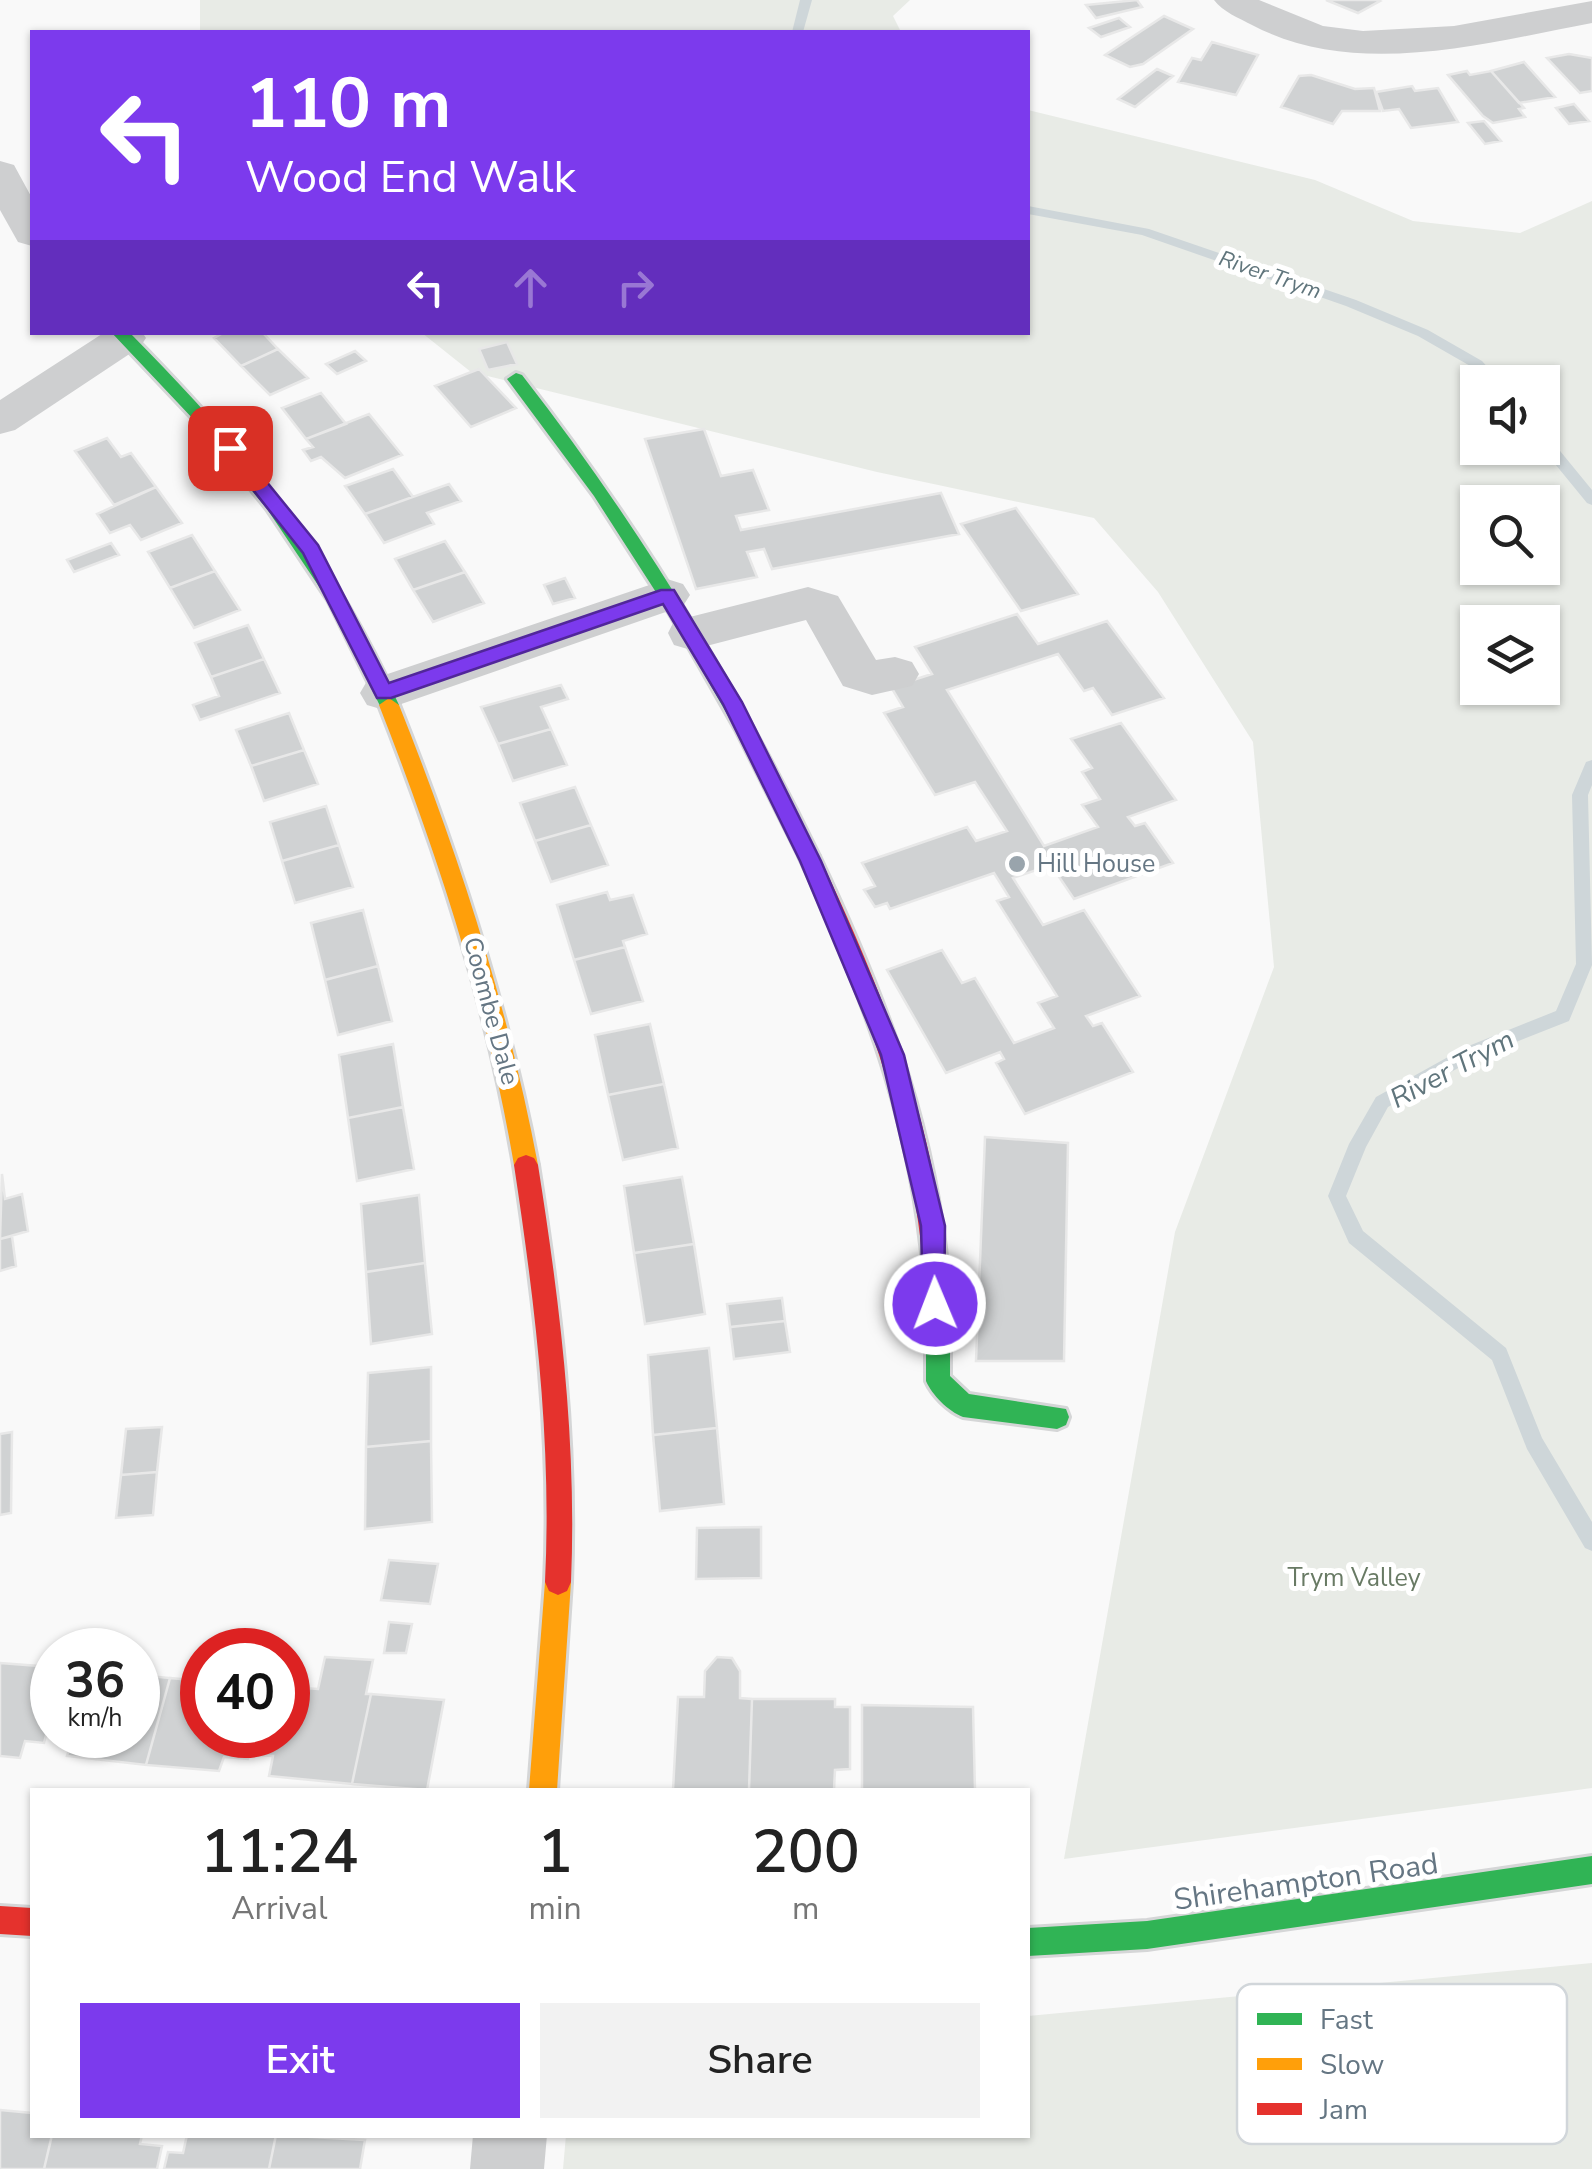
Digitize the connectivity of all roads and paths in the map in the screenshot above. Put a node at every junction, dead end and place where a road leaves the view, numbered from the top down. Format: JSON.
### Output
{"nodes":[{"id":1,"x":1232,"y":0,"type":"edge"},
{"id":2,"x":1592,"y":12,"type":"edge"},
{"id":3,"x":0,"y":172,"type":"edge"},
{"id":4,"x":30,"y":230,"type":"edge"},
{"id":5,"x":122,"y":335,"type":"edge"},
{"id":6,"x":516,"y":379,"type":"dead end"},
{"id":7,"x":0,"y":420,"type":"edge"},
{"id":8,"x":679,"y":614,"type":"junction"},
{"id":9,"x":894,"y":674,"type":"dead end"},
{"id":10,"x":384,"y":692,"type":"junction"},
{"id":11,"x":1057,"y":1417,"type":"dead end"},
{"id":12,"x":542,"y":1788,"type":"edge"},
{"id":13,"x":1592,"y":1870,"type":"edge"},
{"id":14,"x":0,"y":1920,"type":"edge"},
{"id":15,"x":30,"y":1922,"type":"edge"},
{"id":16,"x":1030,"y":1942,"type":"edge"},
{"id":17,"x":510,"y":2138,"type":"edge"},
{"id":18,"x":507,"y":2169,"type":"edge"}],
"edges":[{"from":1,"to":2,"type":"street"},
{"from":3,"to":4,"type":"street"},
{"from":5,"to":7,"type":"street"},
{"from":5,"to":10,"type":"street","name":"Coombe Dale"},
{"from":6,"to":8,"type":"street"},
{"from":8,"to":9,"type":"street"},
{"from":8,"to":10,"type":"street"},
{"from":8,"to":11,"type":"street"},
{"from":10,"to":12,"type":"street","name":"Coombe Dale"},
{"from":13,"to":16,"type":"street","name":"Shirehampton Road"},
{"from":14,"to":15,"type":"street"},
{"from":17,"to":18,"type":"street"}]}
